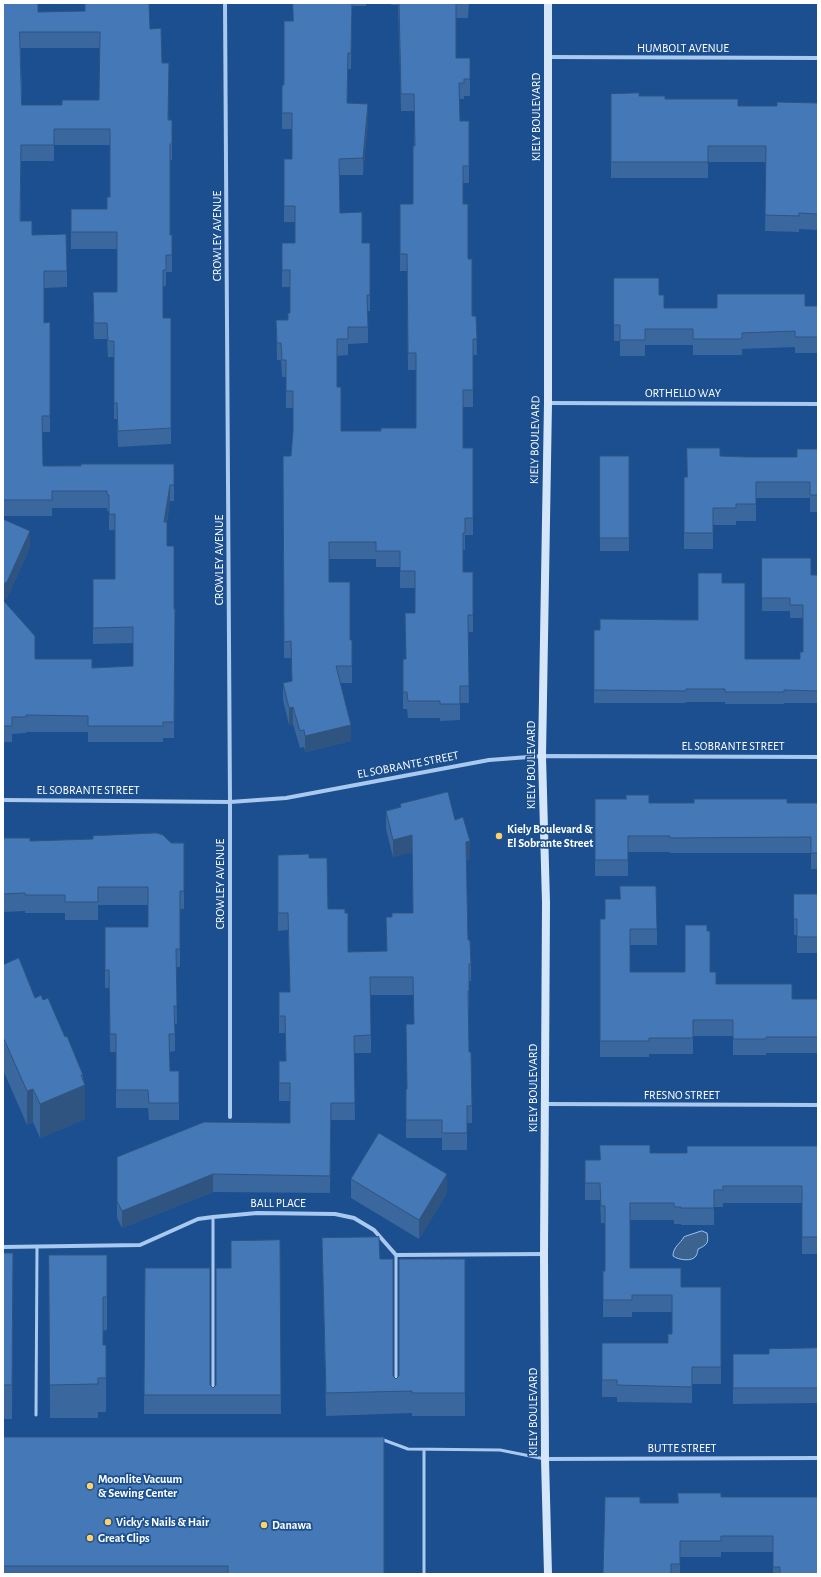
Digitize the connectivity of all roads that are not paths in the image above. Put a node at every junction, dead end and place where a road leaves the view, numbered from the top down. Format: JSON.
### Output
{"nodes":[{"id":1,"x":226,"y":3,"type":"edge"},
{"id":2,"x":548,"y":3,"type":"edge"},
{"id":3,"x":548,"y":57,"type":"junction"},
{"id":4,"x":818,"y":58,"type":"edge"},
{"id":5,"x":548,"y":403,"type":"junction"},
{"id":6,"x":818,"y":404,"type":"edge"},
{"id":7,"x":542,"y":756,"type":"junction"},
{"id":8,"x":818,"y":757,"type":"edge"},
{"id":9,"x":3,"y":800,"type":"edge"},
{"id":10,"x":230,"y":802,"type":"junction"},
{"id":11,"x":546,"y":1104,"type":"junction"},
{"id":12,"x":818,"y":1105,"type":"edge"},
{"id":13,"x":230,"y":1117,"type":"dead end"},
{"id":14,"x":213,"y":1217,"type":"junction"},
{"id":15,"x":3,"y":1247,"type":"edge"},
{"id":16,"x":37,"y":1247,"type":"junction"},
{"id":17,"x":544,"y":1254,"type":"junction"},
{"id":18,"x":396,"y":1255,"type":"junction"},
{"id":19,"x":396,"y":1391,"type":"edge"},
{"id":20,"x":213,"y":1397,"type":"edge"},
{"id":21,"x":36,"y":1415,"type":"dead end"},
{"id":22,"x":374,"y":1439,"type":"edge"},
{"id":23,"x":424,"y":1449,"type":"junction"},
{"id":24,"x":818,"y":1458,"type":"edge"},
{"id":25,"x":545,"y":1459,"type":"junction"},
{"id":26,"x":424,"y":1574,"type":"edge"},
{"id":27,"x":548,"y":1574,"type":"edge"}],
"edges":[{"from":1,"to":10,"type":"street","name":"CROWLEY AVENUE"},
{"from":2,"to":3,"type":"main road","name":"KIELY BOULEVARD"},
{"from":3,"to":4,"type":"street","name":"HUMBOLT AVENUE"},
{"from":3,"to":5,"type":"main road","name":"KIELY BOULEVARD"},
{"from":5,"to":6,"type":"street","name":"ORTHELLO WAY"},
{"from":5,"to":7,"type":"main road","name":"KIELY BOULEVARD"},
{"from":7,"to":8,"type":"street","name":"EL SOBRANTE STREET"},
{"from":7,"to":10,"type":"street","name":"EL SOBRANTE STREET"},
{"from":7,"to":11,"type":"main road","name":"KIELY BOULEVARD"},
{"from":9,"to":10,"type":"street","name":"EL SOBRANTE STREET"},
{"from":10,"to":13,"type":"street","name":"CROWLEY AVENUE"},
{"from":11,"to":12,"type":"street","name":"FRESNO STREET"},
{"from":11,"to":17,"type":"main road","name":"KIELY BOULEVARD"},
{"from":14,"to":16,"type":"street","name":"BALL PLACE"},
{"from":14,"to":18,"type":"street","name":"BALL PLACE"},
{"from":14,"to":20,"type":"lane"},
{"from":15,"to":16,"type":"street","name":"BALL PLACE"},
{"from":16,"to":21,"type":"lane"},
{"from":17,"to":18,"type":"street"},
{"from":17,"to":25,"type":"main road","name":"KIELY BOULEVARD"},
{"from":18,"to":19,"type":"lane"},
{"from":22,"to":23,"type":"lane"},
{"from":23,"to":25,"type":"lane"},
{"from":23,"to":26,"type":"lane"},
{"from":24,"to":25,"type":"street","name":"BUTTE STREET"},
{"from":25,"to":27,"type":"main road","name":"KIELY BOULEVARD"}]}
